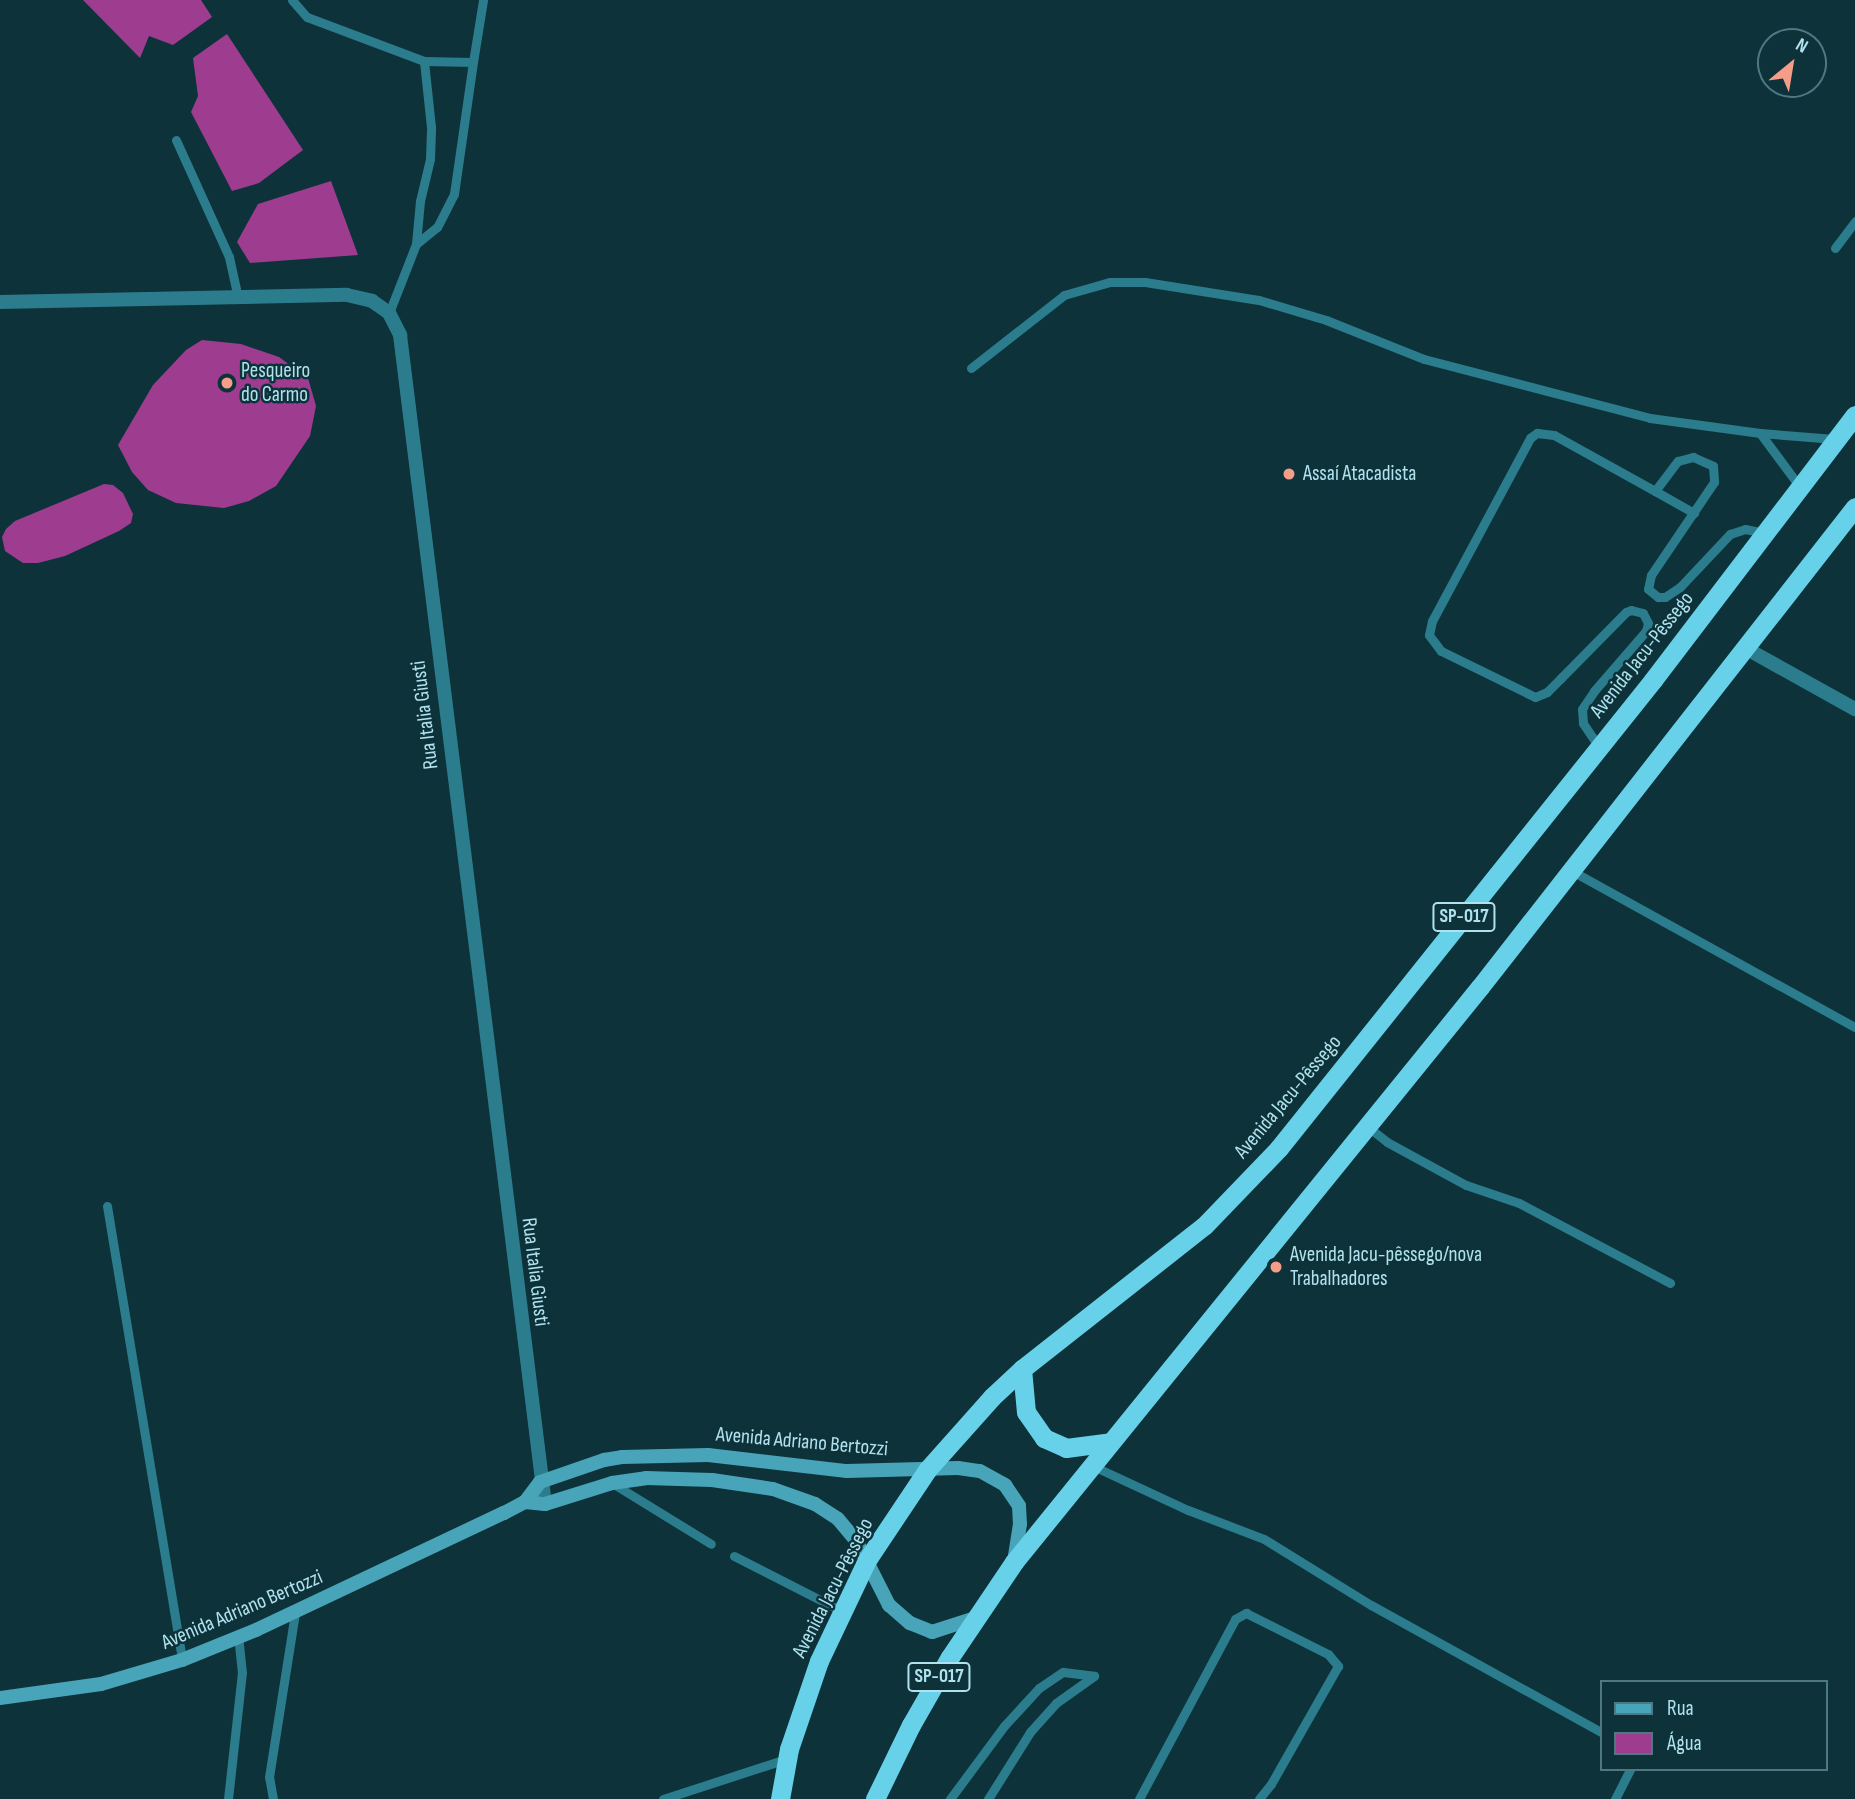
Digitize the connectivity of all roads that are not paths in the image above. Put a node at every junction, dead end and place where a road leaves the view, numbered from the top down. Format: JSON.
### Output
{"nodes":[{"id":1,"x":292,"y":0,"type":"edge"},
{"id":2,"x":483,"y":0,"type":"edge"},
{"id":3,"x":424,"y":61,"type":"junction"},
{"id":4,"x":473,"y":62,"type":"junction"},
{"id":5,"x":176,"y":140,"type":"dead end"},
{"id":6,"x":1855,"y":221,"type":"edge"},
{"id":7,"x":416,"y":244,"type":"junction"},
{"id":8,"x":1835,"y":247,"type":"dead end"},
{"id":9,"x":238,"y":298,"type":"junction"},
{"id":10,"x":0,"y":302,"type":"edge"},
{"id":11,"x":389,"y":313,"type":"junction"},
{"id":12,"x":971,"y":368,"type":"dead end"},
{"id":13,"x":1855,"y":415,"type":"edge"},
{"id":14,"x":1760,"y":433,"type":"junction"},
{"id":15,"x":1838,"y":439,"type":"junction"},
{"id":16,"x":1801,"y":488,"type":"junction"},
{"id":17,"x":1656,"y":491,"type":"junction"},
{"id":18,"x":1855,"y":507,"type":"edge"},
{"id":19,"x":1694,"y":513,"type":"junction"},
{"id":20,"x":1766,"y":534,"type":"junction"},
{"id":21,"x":1747,"y":649,"type":"junction"},
{"id":22,"x":1855,"y":709,"type":"edge"},
{"id":23,"x":1599,"y":747,"type":"junction"},
{"id":24,"x":1572,"y":871,"type":"junction"},
{"id":25,"x":1855,"y":1027,"type":"edge"},
{"id":26,"x":1368,"y":1127,"type":"junction"},
{"id":27,"x":107,"y":1206,"type":"dead end"},
{"id":28,"x":1670,"y":1283,"type":"dead end"},
{"id":29,"x":1022,"y":1369,"type":"junction"},
{"id":30,"x":1111,"y":1442,"type":"junction"},
{"id":31,"x":1092,"y":1465,"type":"junction"},
{"id":32,"x":927,"y":1470,"type":"junction"},
{"id":33,"x":540,"y":1482,"type":"junction"},
{"id":34,"x":612,"y":1483,"type":"junction"},
{"id":35,"x":524,"y":1502,"type":"junction"},
{"id":36,"x":545,"y":1504,"type":"junction"},
{"id":37,"x":711,"y":1544,"type":"dead end"},
{"id":38,"x":734,"y":1556,"type":"dead end"},
{"id":39,"x":867,"y":1560,"type":"junction"},
{"id":40,"x":1014,"y":1562,"type":"junction"},
{"id":41,"x":842,"y":1611,"type":"junction"},
{"id":42,"x":295,"y":1612,"type":"junction"},
{"id":43,"x":975,"y":1618,"type":"junction"},
{"id":44,"x":238,"y":1637,"type":"junction"},
{"id":45,"x":182,"y":1660,"type":"junction"},
{"id":46,"x":0,"y":1698,"type":"edge"},
{"id":47,"x":1600,"y":1731,"type":"edge"},
{"id":48,"x":787,"y":1759,"type":"junction"},
{"id":49,"x":1629,"y":1771,"type":"edge"},
{"id":50,"x":228,"y":1799,"type":"edge"},
{"id":51,"x":273,"y":1799,"type":"edge"},
{"id":52,"x":663,"y":1799,"type":"edge"},
{"id":53,"x":780,"y":1799,"type":"edge"},
{"id":54,"x":875,"y":1799,"type":"edge"},
{"id":55,"x":950,"y":1799,"type":"edge"},
{"id":56,"x":988,"y":1799,"type":"edge"},
{"id":57,"x":1139,"y":1799,"type":"edge"},
{"id":58,"x":1259,"y":1799,"type":"edge"},
{"id":59,"x":1615,"y":1799,"type":"edge"}],
"edges":[{"from":1,"to":3,"type":"lane"},
{"from":2,"to":4,"type":"lane"},
{"from":3,"to":4,"type":"lane"},
{"from":3,"to":7,"type":"lane"},
{"from":4,"to":7,"type":"lane"},
{"from":5,"to":9,"type":"lane"},
{"from":6,"to":8,"type":"lane"},
{"from":7,"to":11,"type":"lane"},
{"from":9,"to":10,"type":"street"},
{"from":9,"to":11,"type":"street"},
{"from":11,"to":33,"type":"street","name":"Rua Italia Giusti"},
{"from":12,"to":14,"type":"lane"},
{"from":13,"to":15,"type":"highway","name":"Avenida Jacu-Pêssego","number":"SP-017"},
{"from":14,"to":15,"type":"lane"},
{"from":14,"to":16,"type":"lane"},
{"from":15,"to":16,"type":"highway","name":"Avenida Jacu-Pêssego","number":"SP-017"},
{"from":16,"to":20,"type":"highway","name":"Avenida Jacu-Pêssego","number":"SP-017"},
{"from":17,"to":19,"type":"lane"},
{"from":17,"to":19,"type":"lane"},
{"from":17,"to":23,"type":"lane"},
{"from":18,"to":21,"type":"highway","number":"SP-017"},
{"from":19,"to":20,"type":"lane"},
{"from":20,"to":23,"type":"highway","name":"Avenida Jacu-Pêssego","number":"SP-017"},
{"from":21,"to":22,"type":"street"},
{"from":21,"to":24,"type":"highway","number":"SP-017"},
{"from":23,"to":29,"type":"highway","name":"Avenida Jacu-Pêssego","number":"SP-017"},
{"from":24,"to":25,"type":"lane"},
{"from":24,"to":26,"type":"highway","number":"SP-017"},
{"from":26,"to":28,"type":"lane"},
{"from":26,"to":30,"type":"highway","number":"SP-017"},
{"from":27,"to":45,"type":"lane"},
{"from":29,"to":30,"type":"highway"},
{"from":29,"to":32,"type":"highway","name":"Avenida Jacu-Pêssego","number":"SP-017"},
{"from":30,"to":31,"type":"highway","number":"SP-017"},
{"from":31,"to":40,"type":"highway","number":"SP-017"},
{"from":31,"to":47,"type":"lane"},
{"from":32,"to":33,"type":"main road","name":"Avenida Adriano Bertozzi"},
{"from":32,"to":39,"type":"highway","name":"Avenida Jacu-Pêssego","number":"SP-017"},
{"from":32,"to":40,"type":"main road","name":"Avenida Adriano Bertozzi"},
{"from":33,"to":35,"type":"main road","name":"Avenida Adriano Bertozzi"},
{"from":33,"to":36,"type":"street","name":"Rua Italia Giusti"},
{"from":34,"to":36,"type":"main road"},
{"from":34,"to":37,"type":"lane"},
{"from":34,"to":39,"type":"main road"},
{"from":35,"to":36,"type":"main road"},
{"from":35,"to":42,"type":"main road","name":"Avenida Adriano Bertozzi"},
{"from":38,"to":41,"type":"lane"},
{"from":39,"to":41,"type":"highway","name":"Avenida Jacu-Pêssego","number":"SP-017"},
{"from":39,"to":43,"type":"main road"},
{"from":40,"to":43,"type":"highway","number":"SP-017"},
{"from":41,"to":48,"type":"highway","name":"Avenida Jacu-Pêssego","number":"SP-017"},
{"from":42,"to":44,"type":"main road","name":"Avenida Adriano Bertozzi"},
{"from":42,"to":51,"type":"lane"},
{"from":43,"to":54,"type":"highway","number":"SP-017"},
{"from":44,"to":45,"type":"main road","name":"Avenida Adriano Bertozzi"},
{"from":44,"to":50,"type":"lane"},
{"from":45,"to":46,"type":"main road","name":"Avenida Adriano Bertozzi"},
{"from":48,"to":52,"type":"lane"},
{"from":48,"to":53,"type":"highway","name":"Avenida Jacu-Pêssego","number":"SP-017"},
{"from":49,"to":59,"type":"lane"},
{"from":55,"to":56,"type":"lane"},
{"from":57,"to":58,"type":"lane"}]}
